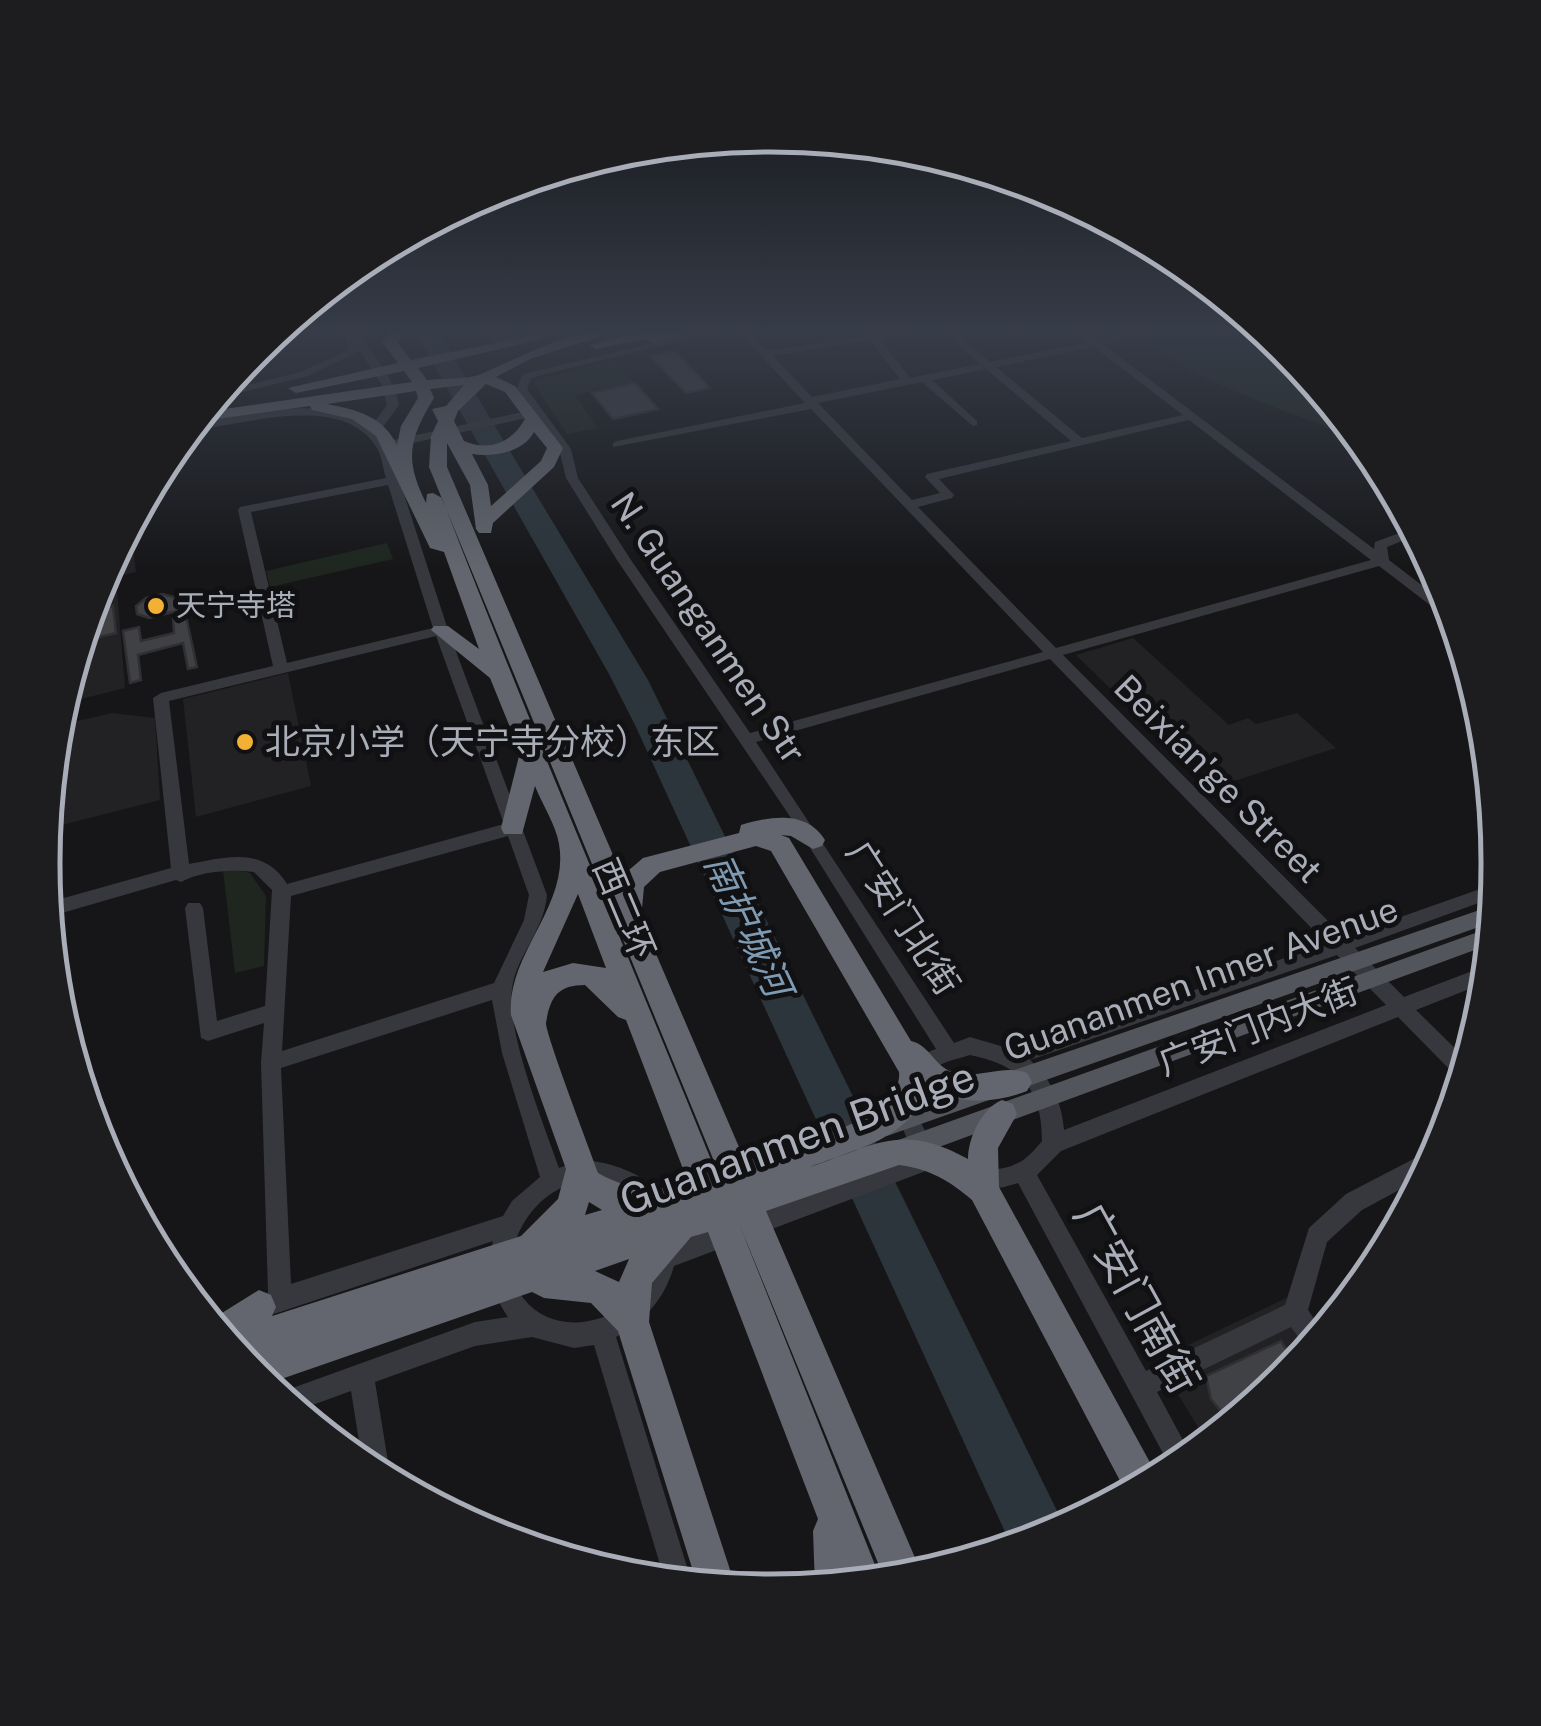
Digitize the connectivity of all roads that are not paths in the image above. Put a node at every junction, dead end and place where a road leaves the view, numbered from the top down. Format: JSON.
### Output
{"nodes":[{"id":1,"x":247,"y":411,"type":"edge"},
{"id":2,"x":336,"y":411,"type":"edge"},
{"id":3,"x":336,"y":411,"type":"edge"},
{"id":4,"x":388,"y":411,"type":"edge"},
{"id":5,"x":416,"y":411,"type":"edge"},
{"id":6,"x":437,"y":411,"type":"edge"},
{"id":7,"x":442,"y":411,"type":"edge"},
{"id":8,"x":451,"y":411,"type":"edge"},
{"id":9,"x":452,"y":411,"type":"edge"},
{"id":10,"x":525,"y":411,"type":"edge"},
{"id":11,"x":527,"y":411,"type":"edge"},
{"id":12,"x":776,"y":411,"type":"edge"},
{"id":13,"x":818,"y":411,"type":"edge"},
{"id":14,"x":959,"y":411,"type":"edge"},
{"id":15,"x":1043,"y":411,"type":"edge"},
{"id":16,"x":1181,"y":411,"type":"edge"},
{"id":17,"x":220,"y":415,"type":"edge"},
{"id":18,"x":337,"y":415,"type":"junction"},
{"id":19,"x":384,"y":415,"type":"junction"},
{"id":20,"x":529,"y":417,"type":"junction"},
{"id":21,"x":1189,"y":417,"type":"junction"},
{"id":22,"x":354,"y":421,"type":"junction"},
{"id":23,"x":213,"y":423,"type":"edge"},
{"id":24,"x":972,"y":423,"type":"dead end"},
{"id":25,"x":454,"y":432,"type":"junction"},
{"id":26,"x":1078,"y":441,"type":"junction"},
{"id":27,"x":391,"y":443,"type":"junction"},
{"id":28,"x":618,"y":445,"type":"dead end"},
{"id":29,"x":396,"y":478,"type":"junction"},
{"id":30,"x":441,"y":497,"type":"junction"},
{"id":31,"x":908,"y":505,"type":"junction"},
{"id":32,"x":490,"y":515,"type":"junction"},
{"id":33,"x":1401,"y":536,"type":"edge"},
{"id":34,"x":1382,"y":561,"type":"junction"},
{"id":35,"x":482,"y":596,"type":"junction"},
{"id":36,"x":1429,"y":598,"type":"edge"},
{"id":37,"x":442,"y":630,"type":"junction"},
{"id":38,"x":1054,"y":656,"type":"junction"},
{"id":39,"x":281,"y":668,"type":"junction"},
{"id":40,"x":499,"y":675,"type":"junction"},
{"id":41,"x":746,"y":740,"type":"junction"},
{"id":42,"x":531,"y":753,"type":"junction"},
{"id":43,"x":581,"y":809,"type":"junction"},
{"id":44,"x":513,"y":828,"type":"junction"},
{"id":45,"x":756,"y":832,"type":"junction"},
{"id":46,"x":814,"y":840,"type":"junction"},
{"id":47,"x":571,"y":844,"type":"junction"},
{"id":48,"x":674,"y":856,"type":"junction"},
{"id":49,"x":180,"y":875,"type":"junction"},
{"id":50,"x":282,"y":892,"type":"junction"},
{"id":51,"x":1480,"y":896,"type":"edge"},
{"id":52,"x":62,"y":906,"type":"edge"},
{"id":53,"x":194,"y":908,"type":"dead end"},
{"id":54,"x":1478,"y":917,"type":"edge"},
{"id":55,"x":1476,"y":941,"type":"edge"},
{"id":56,"x":1339,"y":944,"type":"junction"},
{"id":57,"x":850,"y":952,"type":"junction"},
{"id":58,"x":644,"y":956,"type":"junction"},
{"id":59,"x":1471,"y":980,"type":"edge"},
{"id":60,"x":502,"y":989,"type":"junction"},
{"id":61,"x":1400,"y":1007,"type":"junction"},
{"id":62,"x":274,"y":1012,"type":"junction"},
{"id":63,"x":1245,"y":1024,"type":"joint"},
{"id":64,"x":644,"y":1028,"type":"junction"},
{"id":65,"x":533,"y":1029,"type":"junction"},
{"id":66,"x":948,"y":1049,"type":"junction"},
{"id":67,"x":1453,"y":1061,"type":"edge"},
{"id":68,"x":270,"y":1063,"type":"junction"},
{"id":69,"x":1015,"y":1069,"type":"junction"},
{"id":70,"x":904,"y":1107,"type":"junction"},
{"id":71,"x":1002,"y":1114,"type":"junction"},
{"id":72,"x":894,"y":1138,"type":"junction"},
{"id":73,"x":1053,"y":1144,"type":"junction"},
{"id":74,"x":932,"y":1159,"type":"junction"},
{"id":75,"x":1024,"y":1172,"type":"junction"},
{"id":76,"x":1410,"y":1172,"type":"edge"},
{"id":77,"x":566,"y":1175,"type":"junction"},
{"id":78,"x":983,"y":1189,"type":"junction"},
{"id":79,"x":664,"y":1212,"type":"junction"},
{"id":80,"x":459,"y":1241,"type":"junction"},
{"id":81,"x":518,"y":1253,"type":"junction"},
{"id":82,"x":664,"y":1258,"type":"junction"},
{"id":83,"x":379,"y":1314,"type":"junction"},
{"id":84,"x":1295,"y":1314,"type":"junction"},
{"id":85,"x":235,"y":1321,"type":"edge"},
{"id":86,"x":532,"y":1326,"type":"junction"},
{"id":87,"x":617,"y":1326,"type":"junction"},
{"id":88,"x":1306,"y":1329,"type":"edge"},
{"id":89,"x":475,"y":1334,"type":"junction"},
{"id":90,"x":268,"y":1365,"type":"edge"},
{"id":91,"x":361,"y":1375,"type":"junction"},
{"id":92,"x":1140,"y":1387,"type":"junction"},
{"id":93,"x":301,"y":1396,"type":"edge"},
{"id":94,"x":1174,"y":1448,"type":"edge"},
{"id":95,"x":373,"y":1452,"type":"edge"},
{"id":96,"x":1136,"y":1472,"type":"edge"},
{"id":97,"x":828,"y":1496,"type":"junction"},
{"id":98,"x":897,"y":1562,"type":"edge"},
{"id":99,"x":675,"y":1567,"type":"edge"},
{"id":100,"x":856,"y":1568,"type":"edge"},
{"id":101,"x":836,"y":1570,"type":"edge"},
{"id":102,"x":711,"y":1571,"type":"edge"}],
"edges":[{"from":1,"to":17,"type":"highway"},
{"from":2,"to":18,"type":"street"},
{"from":3,"to":27,"type":"highway"},
{"from":4,"to":19,"type":"street"},
{"from":5,"to":27,"type":"highway"},
{"from":6,"to":30,"type":"highway","name":"西二环"},
{"from":7,"to":25,"type":"highway"},
{"from":8,"to":30,"type":"highway","name":"西二环"},
{"from":9,"to":20,"type":"highway"},
{"from":10,"to":20,"type":"highway"},
{"from":11,"to":20,"type":"street"},
{"from":12,"to":28,"type":"street"},
{"from":13,"to":31,"type":"street","name":"Beixian'ge Street"},
{"from":14,"to":24,"type":"street"},
{"from":15,"to":26,"type":"street"},
{"from":16,"to":21,"type":"street"},
{"from":18,"to":22,"type":"street"},
{"from":18,"to":23,"type":"street"},
{"from":19,"to":22,"type":"street"},
{"from":19,"to":27,"type":"street"},
{"from":20,"to":25,"type":"street"},
{"from":20,"to":32,"type":"highway"},
{"from":20,"to":41,"type":"street","name":"N. Guanganmen Str"},
{"from":21,"to":26,"type":"street"},
{"from":21,"to":34,"type":"street"},
{"from":22,"to":27,"type":"street"},
{"from":25,"to":27,"type":"street"},
{"from":25,"to":32,"type":"highway"},
{"from":26,"to":31,"type":"street"},
{"from":27,"to":29,"type":"highway"},
{"from":29,"to":35,"type":"highway"},
{"from":29,"to":37,"type":"street"},
{"from":29,"to":39,"type":"street"},
{"from":30,"to":35,"type":"highway","name":"西二环"},
{"from":31,"to":38,"type":"street","name":"Beixian'ge Street"},
{"from":32,"to":35,"type":"highway"},
{"from":33,"to":34,"type":"street"},
{"from":34,"to":36,"type":"street"},
{"from":34,"to":38,"type":"street"},
{"from":35,"to":40,"type":"highway","name":"西二环"},
{"from":35,"to":43,"type":"highway","name":"西二环"},
{"from":37,"to":39,"type":"street"},
{"from":37,"to":40,"type":"highway"},
{"from":37,"to":44,"type":"street"},
{"from":38,"to":41,"type":"street"},
{"from":38,"to":56,"type":"street","name":"Beixian'ge Street"},
{"from":39,"to":49,"type":"street"},
{"from":40,"to":42,"type":"highway","name":"西二环"},
{"from":41,"to":46,"type":"street","name":"广安门北街"},
{"from":42,"to":44,"type":"highway"},
{"from":42,"to":47,"type":"highway","name":"西二环"},
{"from":43,"to":48,"type":"highway"},
{"from":43,"to":58,"type":"highway","name":"西二环"},
{"from":44,"to":50,"type":"street"},
{"from":44,"to":60,"type":"street"},
{"from":45,"to":46,"type":"highway"},
{"from":45,"to":48,"type":"highway"},
{"from":45,"to":57,"type":"highway"},
{"from":46,"to":66,"type":"street","name":"广安门北街"},
{"from":47,"to":64,"type":"highway","name":"西二环"},
{"from":47,"to":65,"type":"highway"},
{"from":48,"to":58,"type":"highway"},
{"from":49,"to":50,"type":"street"},
{"from":49,"to":52,"type":"street"},
{"from":50,"to":62,"type":"street"},
{"from":51,"to":56,"type":"street","name":"广安门内大街"},
{"from":53,"to":62,"type":"street"},
{"from":54,"to":69,"type":"main road","name":"Guananmen Inner Avenue"},
{"from":55,"to":63,"type":"main road","name":"Guananmen Inner Avenue"},
{"from":56,"to":61,"type":"street","name":"Beixian'ge Street"},
{"from":56,"to":69,"type":"street","name":"广安门内大街"},
{"from":57,"to":69,"type":"highway"},
{"from":57,"to":72,"type":"highway"},
{"from":58,"to":98,"type":"highway","name":"西二环"},
{"from":59,"to":61,"type":"street","name":"广安门内大街"},
{"from":60,"to":68,"type":"street"},
{"from":60,"to":77,"type":"street"},
{"from":61,"to":67,"type":"street","name":"Beixian'ge Street"},
{"from":61,"to":73,"type":"street","name":"广安门内大街"},
{"from":62,"to":68,"type":"street"},
{"from":63,"to":71,"type":"main road","name":"Guananmen Bridge"},
{"from":64,"to":65,"type":"highway"},
{"from":64,"to":97,"type":"highway","name":"西二环"},
{"from":65,"to":77,"type":"highway"},
{"from":66,"to":69,"type":"street"},
{"from":66,"to":70,"type":"street"},
{"from":68,"to":85,"type":"street"},
{"from":69,"to":72,"type":"main road","name":"Guananmen Inner Avenue"},
{"from":69,"to":73,"type":"street"},
{"from":70,"to":72,"type":"street"},
{"from":70,"to":79,"type":"street"},
{"from":71,"to":72,"type":"main road","name":"Guananmen Bridge"},
{"from":71,"to":78,"type":"highway"},
{"from":72,"to":74,"type":"street"},
{"from":72,"to":78,"type":"highway"},
{"from":72,"to":79,"type":"highway","name":"Guananmen Bridge"},
{"from":73,"to":75,"type":"street"},
{"from":74,"to":75,"type":"street"},
{"from":74,"to":82,"type":"street"},
{"from":75,"to":92,"type":"street","name":"广安门南街"},
{"from":76,"to":84,"type":"street"},
{"from":77,"to":79,"type":"highway"},
{"from":77,"to":81,"type":"highway"},
{"from":78,"to":96,"type":"highway"},
{"from":79,"to":81,"type":"highway","name":"Guananmen Bridge"},
{"from":79,"to":82,"type":"street"},
{"from":79,"to":87,"type":"highway"},
{"from":80,"to":81,"type":"street"},
{"from":80,"to":85,"type":"street"},
{"from":80,"to":89,"type":"street"},
{"from":81,"to":83,"type":"highway","name":"Guananmen Bridge"},
{"from":81,"to":86,"type":"street"},
{"from":81,"to":87,"type":"highway"},
{"from":82,"to":87,"type":"street"},
{"from":83,"to":85,"type":"highway"},
{"from":83,"to":90,"type":"highway"},
{"from":84,"to":88,"type":"street"},
{"from":84,"to":92,"type":"street"},
{"from":86,"to":87,"type":"street"},
{"from":86,"to":89,"type":"street"},
{"from":87,"to":99,"type":"street"},
{"from":87,"to":102,"type":"highway"},
{"from":89,"to":91,"type":"street"},
{"from":91,"to":93,"type":"street"},
{"from":91,"to":95,"type":"street"},
{"from":92,"to":94,"type":"street","name":"广安门南街"},
{"from":97,"to":100,"type":"highway","name":"西二环"},
{"from":97,"to":101,"type":"highway"}]}
